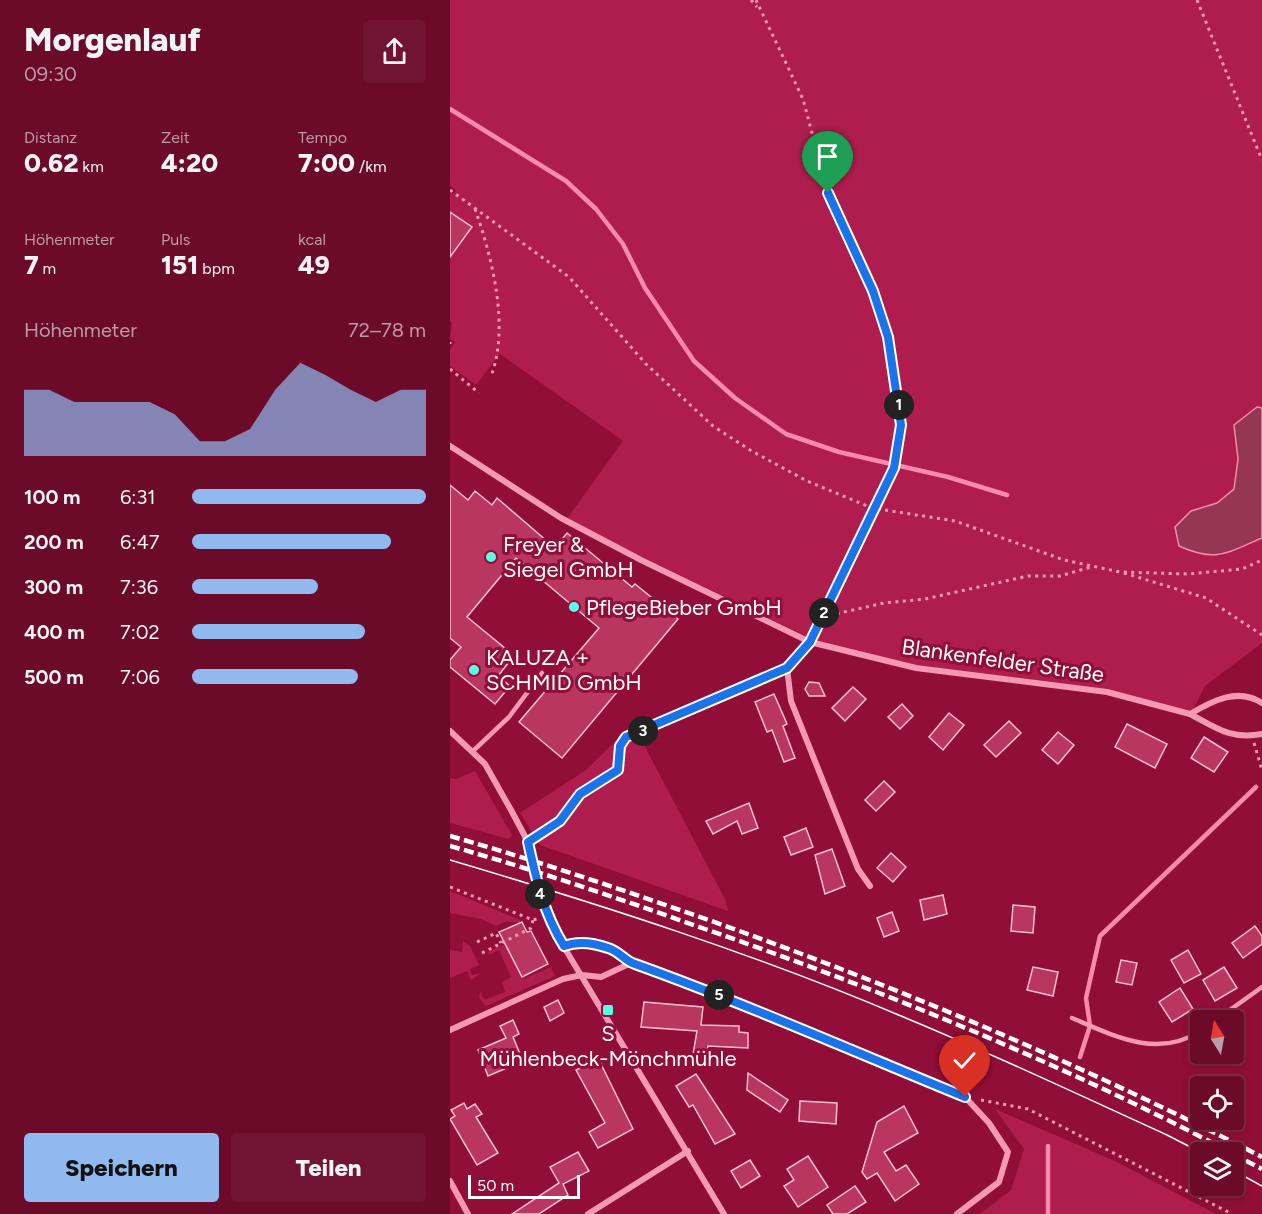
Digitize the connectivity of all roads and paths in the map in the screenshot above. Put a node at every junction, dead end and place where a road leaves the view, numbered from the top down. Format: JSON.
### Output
{"nodes":[{"id":1,"x":751,"y":0,"type":"edge"},
{"id":2,"x":756,"y":0,"type":"edge"},
{"id":3,"x":1197,"y":0,"type":"edge"},
{"id":4,"x":758,"y":8,"type":"junction"},
{"id":5,"x":1262,"y":160,"type":"edge"},
{"id":6,"x":452,"y":191,"type":"edge"},
{"id":7,"x":450,"y":196,"type":"edge"},
{"id":8,"x":474,"y":207,"type":"junction"},
{"id":9,"x":450,"y":369,"type":"edge"},
{"id":10,"x":491,"y":376,"type":"dead end"},
{"id":11,"x":479,"y":393,"type":"dead end"},
{"id":12,"x":450,"y":446,"type":"edge"},
{"id":13,"x":872,"y":508,"type":"junction"},
{"id":14,"x":1262,"y":560,"type":"edge"},
{"id":15,"x":1091,"y":567,"type":"junction"},
{"id":16,"x":1120,"y":572,"type":"junction"},
{"id":17,"x":822,"y":616,"type":"junction"},
{"id":18,"x":1262,"y":635,"type":"edge"},
{"id":19,"x":810,"y":642,"type":"junction"},
{"id":20,"x":787,"y":668,"type":"junction"},
{"id":21,"x":542,"y":673,"type":"dead end"},
{"id":22,"x":1262,"y":703,"type":"edge"},
{"id":23,"x":1190,"y":714,"type":"junction"},
{"id":24,"x":450,"y":731,"type":"edge"},
{"id":25,"x":1262,"y":734,"type":"edge"},
{"id":26,"x":1252,"y":736,"type":"junction"},
{"id":27,"x":472,"y":752,"type":"junction"},
{"id":28,"x":1262,"y":770,"type":"edge"},
{"id":29,"x":528,"y":842,"type":"junction"},
{"id":30,"x":870,"y":886,"type":"dead end"},
{"id":31,"x":450,"y":887,"type":"edge"},
{"id":32,"x":477,"y":942,"type":"dead end"},
{"id":33,"x":501,"y":943,"type":"junction"},
{"id":34,"x":564,"y":946,"type":"junction"},
{"id":35,"x":482,"y":953,"type":"dead end"},
{"id":36,"x":631,"y":963,"type":"junction"},
{"id":37,"x":582,"y":975,"type":"junction"},
{"id":38,"x":1262,"y":987,"type":"edge"},
{"id":39,"x":1230,"y":1010,"type":"edge"},
{"id":40,"x":1072,"y":1018,"type":"dead end"},
{"id":41,"x":450,"y":1030,"type":"edge"},
{"id":42,"x":1190,"y":1036,"type":"edge"},
{"id":43,"x":965,"y":1097,"type":"junction"},
{"id":44,"x":688,"y":1152,"type":"junction"},
{"id":45,"x":450,"y":1181,"type":"edge"},
{"id":46,"x":468,"y":1214,"type":"edge"},
{"id":47,"x":588,"y":1214,"type":"edge"},
{"id":48,"x":724,"y":1214,"type":"edge"},
{"id":49,"x":957,"y":1214,"type":"edge"},
{"id":50,"x":1232,"y":1214,"type":"edge"}],
"edges":[{"from":1,"to":4,"type":"path"},
{"from":2,"to":4,"type":"path"},
{"from":3,"to":5,"type":"path"},
{"from":4,"to":13,"type":"path"},
{"from":6,"to":7,"type":"path"},
{"from":6,"to":8,"type":"path"},
{"from":8,"to":10,"type":"path"},
{"from":8,"to":13,"type":"path"},
{"from":9,"to":11,"type":"path"},
{"from":12,"to":19,"type":"street","name":"Blankenfelder Straße"},
{"from":13,"to":15,"type":"path"},
{"from":13,"to":17,"type":"path"},
{"from":14,"to":16,"type":"path"},
{"from":15,"to":16,"type":"path"},
{"from":15,"to":17,"type":"path"},
{"from":16,"to":18,"type":"path"},
{"from":17,"to":19,"type":"path"},
{"from":19,"to":20,"type":"street"},
{"from":19,"to":23,"type":"street","name":"Blankenfelder Straße"},
{"from":20,"to":29,"type":"path"},
{"from":20,"to":30,"type":"street"},
{"from":21,"to":27,"type":"lane"},
{"from":22,"to":23,"type":"street"},
{"from":23,"to":26,"type":"street","name":"Blankenfelder Straße"},
{"from":24,"to":27,"type":"street"},
{"from":25,"to":26,"type":"street","name":"Blankenfelder Straße"},
{"from":26,"to":28,"type":"path"},
{"from":27,"to":29,"type":"street"},
{"from":29,"to":34,"type":"street"},
{"from":31,"to":33,"type":"path"},
{"from":32,"to":33,"type":"path"},
{"from":33,"to":35,"type":"path"},
{"from":34,"to":36,"type":"street"},
{"from":34,"to":37,"type":"street"},
{"from":36,"to":37,"type":"street"},
{"from":36,"to":43,"type":"street"},
{"from":37,"to":41,"type":"street"},
{"from":37,"to":44,"type":"street"},
{"from":38,"to":39,"type":"lane"},
{"from":40,"to":42,"type":"lane"},
{"from":43,"to":49,"type":"street"},
{"from":43,"to":50,"type":"path"},
{"from":44,"to":47,"type":"street"},
{"from":44,"to":48,"type":"street"},
{"from":45,"to":46,"type":"street"}]}
